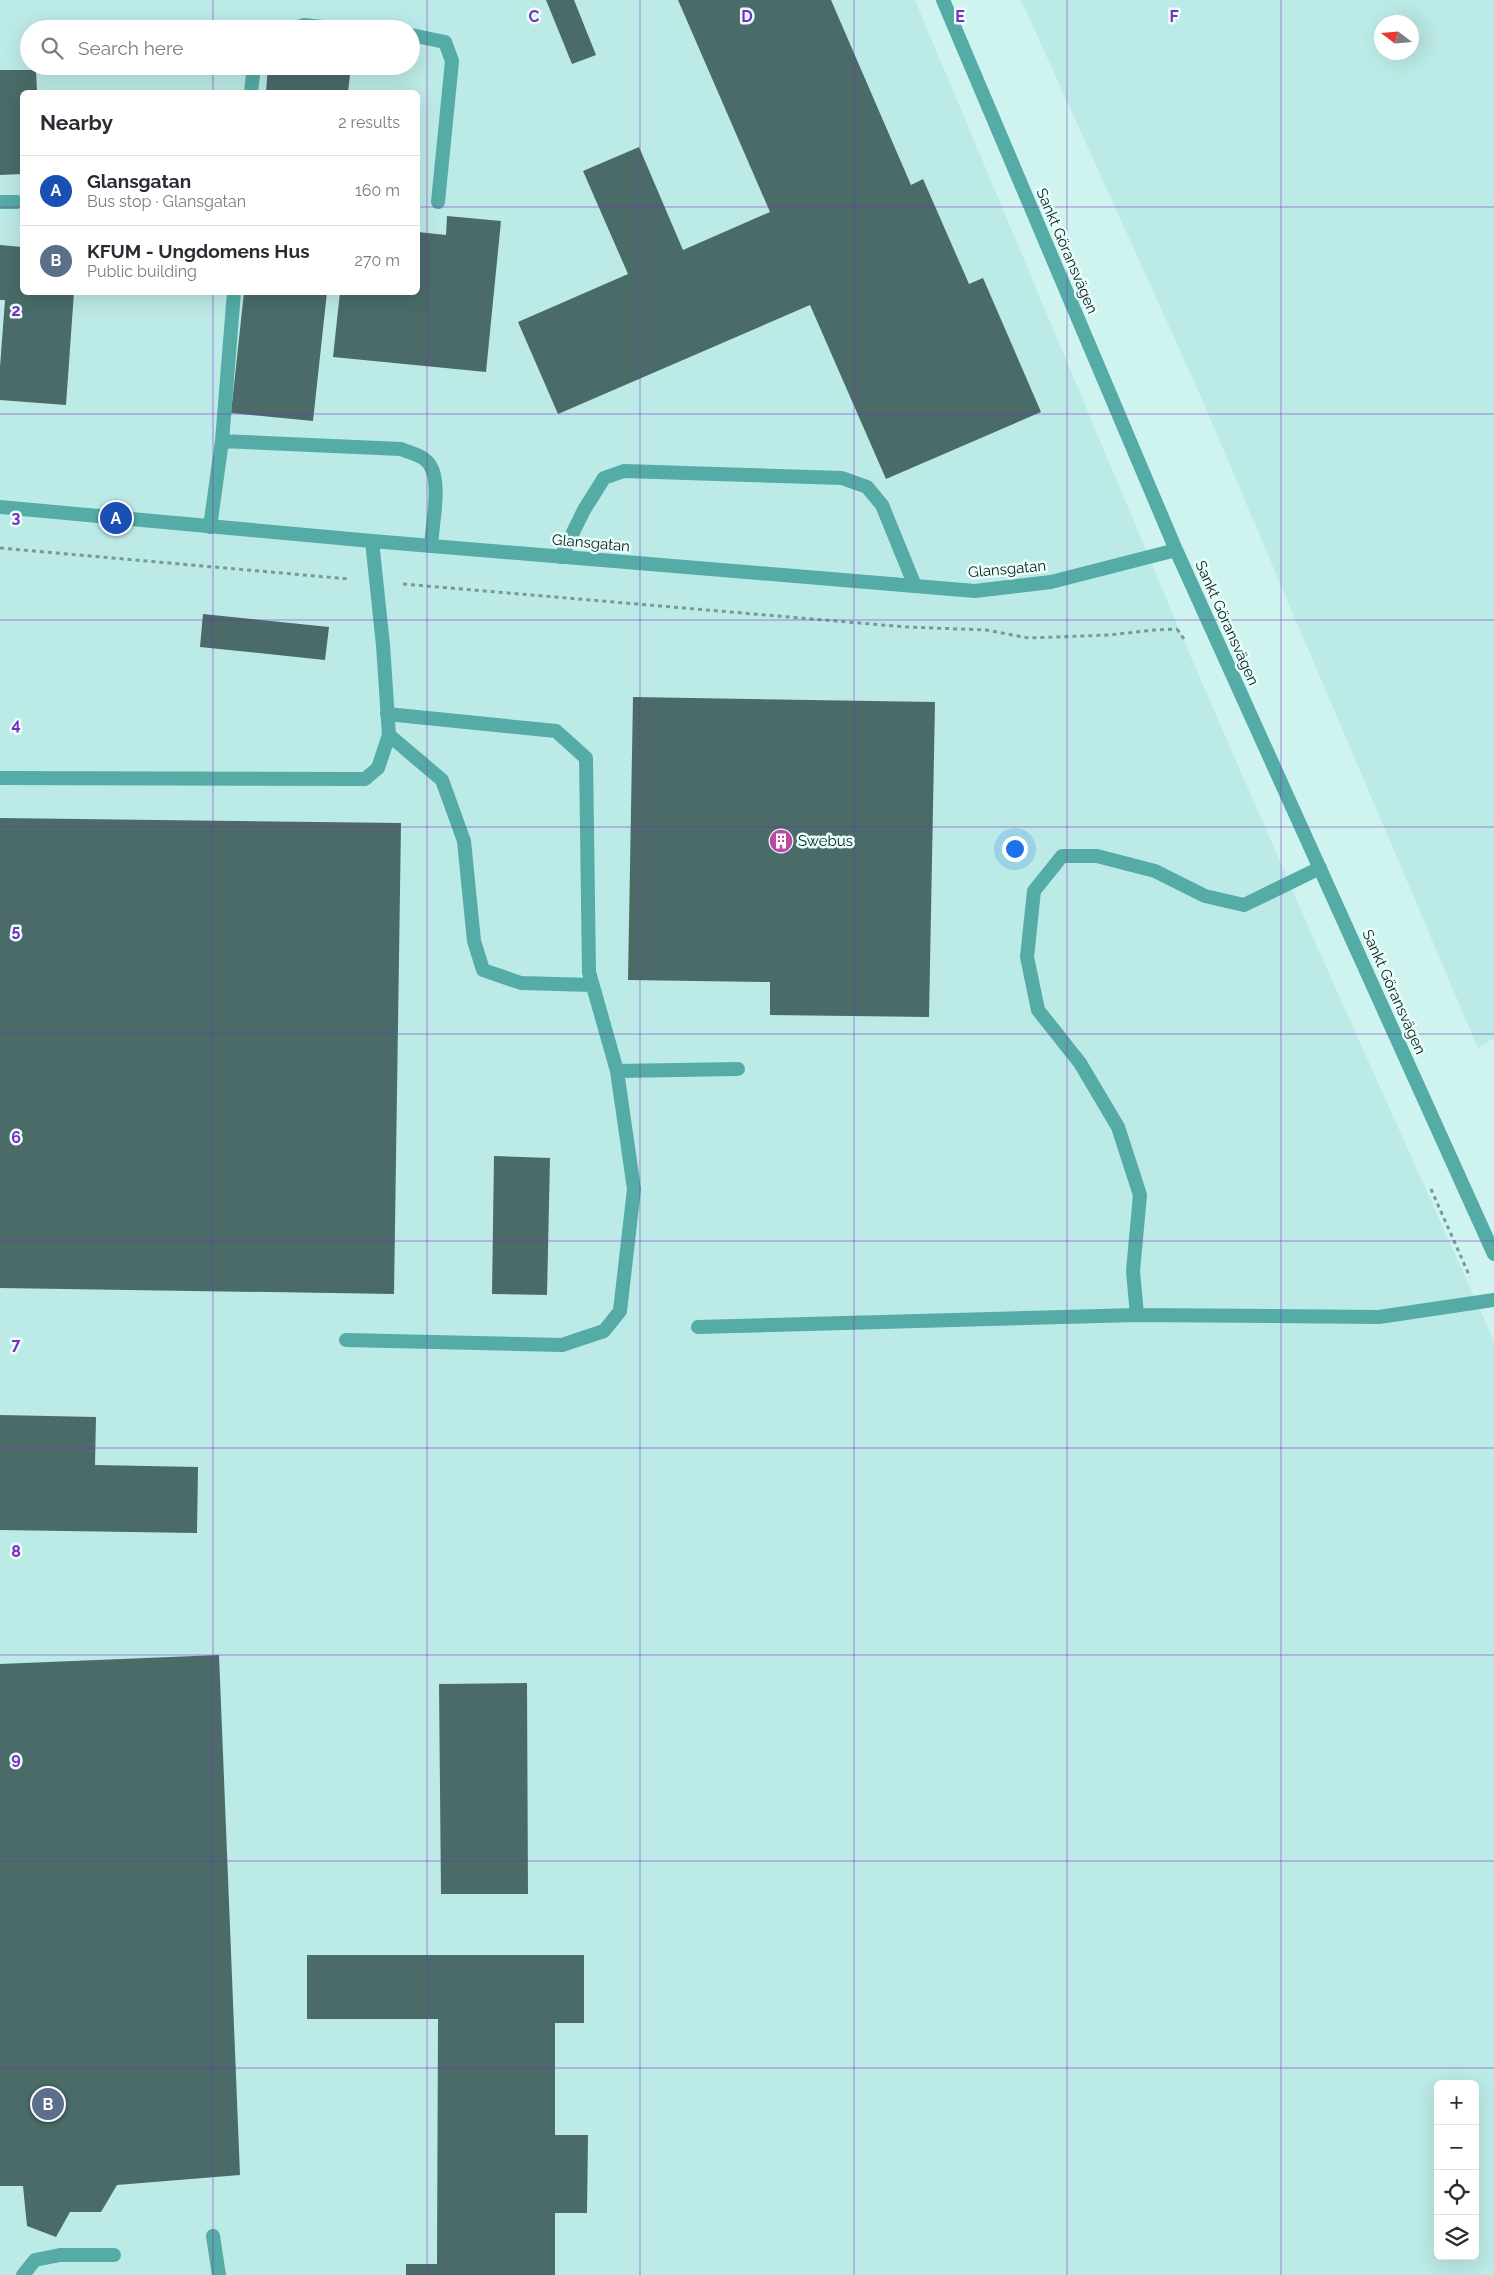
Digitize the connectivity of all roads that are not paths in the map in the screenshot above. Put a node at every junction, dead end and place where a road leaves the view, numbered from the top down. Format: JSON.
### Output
{"nodes":[{"id":1,"x":943,"y":0,"type":"edge"},
{"id":2,"x":420,"y":38,"type":"edge"},
{"id":3,"x":253,"y":75,"type":"edge"},
{"id":4,"x":251,"y":90,"type":"edge"},
{"id":5,"x":0,"y":202,"type":"edge"},
{"id":6,"x":17,"y":202,"type":"dead end"},
{"id":7,"x":438,"y":202,"type":"dead end"},
{"id":8,"x":234,"y":295,"type":"edge"},
{"id":9,"x":222,"y":441,"type":"junction"},
{"id":10,"x":0,"y":507,"type":"edge"},
{"id":11,"x":210,"y":527,"type":"junction"},
{"id":12,"x":372,"y":541,"type":"junction"},
{"id":13,"x":431,"y":546,"type":"junction"},
{"id":14,"x":1176,"y":550,"type":"junction"},
{"id":15,"x":561,"y":557,"type":"junction"},
{"id":16,"x":915,"y":586,"type":"junction"},
{"id":17,"x":387,"y":714,"type":"junction"},
{"id":18,"x":388,"y":735,"type":"junction"},
{"id":19,"x":0,"y":778,"type":"edge"},
{"id":20,"x":1320,"y":868,"type":"junction"},
{"id":21,"x":592,"y":985,"type":"junction"},
{"id":22,"x":738,"y":1069,"type":"dead end"},
{"id":23,"x":617,"y":1071,"type":"junction"},
{"id":24,"x":1494,"y":1254,"type":"edge"},
{"id":25,"x":1494,"y":1300,"type":"edge"},
{"id":26,"x":1137,"y":1315,"type":"junction"},
{"id":27,"x":698,"y":1327,"type":"dead end"},
{"id":28,"x":346,"y":1340,"type":"dead end"},
{"id":29,"x":213,"y":2236,"type":"dead end"},
{"id":30,"x":114,"y":2255,"type":"dead end"},
{"id":31,"x":23,"y":2275,"type":"edge"},
{"id":32,"x":219,"y":2275,"type":"edge"}],
"edges":[{"from":1,"to":14,"type":"street","name":"Sankt Göransvägen"},
{"from":2,"to":7,"type":"street"},
{"from":3,"to":4,"type":"street"},
{"from":5,"to":6,"type":"street"},
{"from":8,"to":9,"type":"street"},
{"from":9,"to":11,"type":"street"},
{"from":9,"to":13,"type":"street"},
{"from":10,"to":11,"type":"street","name":"Glansgatan"},
{"from":11,"to":12,"type":"street","name":"Glansgatan"},
{"from":12,"to":13,"type":"street","name":"Glansgatan"},
{"from":12,"to":17,"type":"street"},
{"from":13,"to":15,"type":"street","name":"Glansgatan"},
{"from":14,"to":16,"type":"street","name":"Glansgatan"},
{"from":14,"to":20,"type":"street","name":"Sankt Göransvägen"},
{"from":15,"to":16,"type":"street","name":"Glansgatan"},
{"from":15,"to":16,"type":"street"},
{"from":17,"to":18,"type":"street"},
{"from":17,"to":21,"type":"street"},
{"from":18,"to":19,"type":"street"},
{"from":18,"to":21,"type":"street"},
{"from":20,"to":24,"type":"street","name":"Sankt Göransvägen"},
{"from":20,"to":26,"type":"street"},
{"from":21,"to":23,"type":"street"},
{"from":22,"to":23,"type":"street"},
{"from":23,"to":28,"type":"street"},
{"from":25,"to":26,"type":"street"},
{"from":26,"to":27,"type":"street"},
{"from":29,"to":32,"type":"street"},
{"from":30,"to":31,"type":"street"}]}
